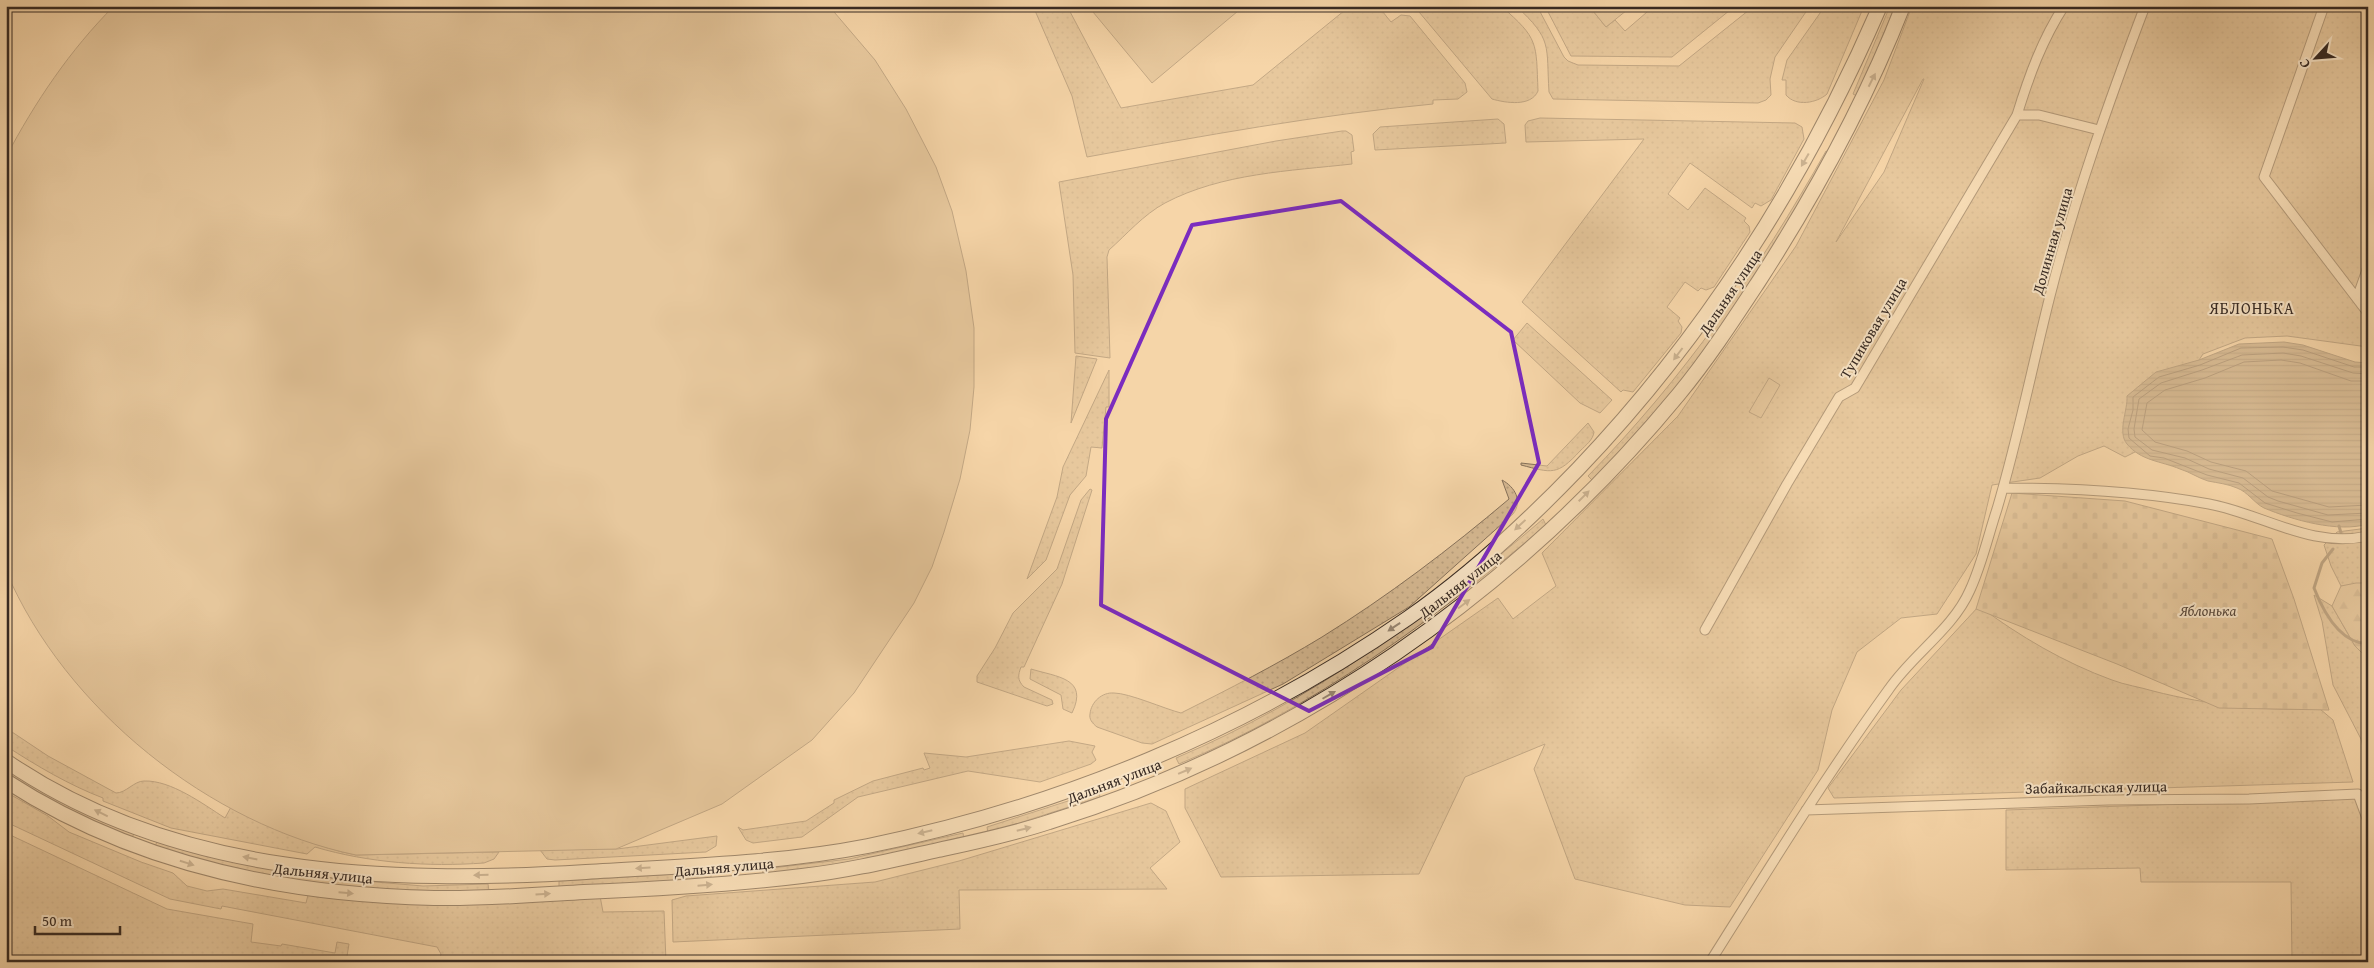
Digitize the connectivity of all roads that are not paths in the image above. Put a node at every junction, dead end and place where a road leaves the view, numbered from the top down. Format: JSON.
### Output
{"nodes":[{"id":1,"x":1880,"y":6,"type":"edge"},
{"id":2,"x":1903,"y":6,"type":"edge"},
{"id":3,"x":2064,"y":6,"type":"edge"},
{"id":4,"x":2145,"y":6,"type":"edge"},
{"id":5,"x":2324,"y":6,"type":"edge"},
{"id":6,"x":2017,"y":115,"type":"junction"},
{"id":7,"x":1829,"y":118,"type":"junction"},
{"id":8,"x":1850,"y":124,"type":"junction"},
{"id":9,"x":2099,"y":130,"type":"junction"},
{"id":10,"x":2368,"y":267,"type":"edge"},
{"id":11,"x":2357,"y":298,"type":"junction"},
{"id":12,"x":2368,"y":313,"type":"edge"},
{"id":13,"x":2004,"y":488,"type":"junction"},
{"id":14,"x":1547,"y":500,"type":"junction"},
{"id":15,"x":1564,"y":517,"type":"junction"},
{"id":16,"x":2368,"y":536,"type":"edge"},
{"id":17,"x":1705,"y":630,"type":"dead end"},
{"id":18,"x":6,"y":761,"type":"edge"},
{"id":19,"x":1130,"y":768,"type":"junction"},
{"id":20,"x":6,"y":781,"type":"edge"},
{"id":21,"x":1140,"y":790,"type":"junction"},
{"id":22,"x":1806,"y":810,"type":"junction"},
{"id":23,"x":2368,"y":820,"type":"edge"},
{"id":24,"x":973,"y":821,"type":"junction"},
{"id":25,"x":146,"y":831,"type":"junction"},
{"id":26,"x":977,"y":841,"type":"junction"},
{"id":27,"x":141,"y":847,"type":"junction"},
{"id":28,"x":734,"y":862,"type":"junction"},
{"id":29,"x":519,"y":874,"type":"junction"},
{"id":30,"x":735,"y":883,"type":"junction"},
{"id":31,"x":519,"y":896,"type":"junction"},
{"id":32,"x":1710,"y":962,"type":"edge"}],
"edges":[{"from":1,"to":7,"type":"main road","name":"Дальняя улица"},
{"from":8,"to":2,"type":"main road","name":"Дальняя улица","one_way":true},
{"from":3,"to":6,"type":"street","name":"Тупиковая улица"},
{"from":4,"to":9,"type":"street","name":"Долинная улица"},
{"from":5,"to":11,"type":"street"},
{"from":6,"to":9,"type":"street"},
{"from":6,"to":17,"type":"street","name":"Тупиковая улица"},
{"from":7,"to":8,"type":"main road"},
{"from":7,"to":14,"type":"main road","name":"Дальняя улица","one_way":true},
{"from":15,"to":8,"type":"main road","name":"Дальняя улица","one_way":true},
{"from":9,"to":13,"type":"street","name":"Долинная улица"},
{"from":10,"to":11,"type":"street"},
{"from":11,"to":12,"type":"street"},
{"from":13,"to":16,"type":"street"},
{"from":13,"to":22,"type":"street","name":"Долинная улица"},
{"from":14,"to":15,"type":"main road"},
{"from":14,"to":19,"type":"main road","name":"Дальняя улица","one_way":true},
{"from":21,"to":15,"type":"main road","name":"Дальняя улица","one_way":true},
{"from":25,"to":18,"type":"main road","name":"Дальняя улица","one_way":true},
{"from":19,"to":21,"type":"main road"},
{"from":19,"to":24,"type":"main road","name":"Дальняя улица"},
{"from":20,"to":27,"type":"main road","name":"Дальняя улица"},
{"from":26,"to":21,"type":"main road","name":"Дальняя улица","one_way":true},
{"from":22,"to":23,"type":"street","name":"Забайкальская улица"},
{"from":22,"to":32,"type":"street","name":"Долинная улица"},
{"from":24,"to":26,"type":"main road"},
{"from":24,"to":28,"type":"main road","name":"Дальняя улица","one_way":true},
{"from":25,"to":27,"type":"main road"},
{"from":29,"to":25,"type":"main road","name":"Дальняя улица","one_way":true},
{"from":26,"to":30,"type":"main road","name":"Дальняя улица"},
{"from":27,"to":31,"type":"main road","name":"Дальняя улица","one_way":true},
{"from":28,"to":29,"type":"main road","name":"Дальняя улица","one_way":true},
{"from":28,"to":30,"type":"main road"},
{"from":29,"to":31,"type":"main road"},
{"from":31,"to":30,"type":"main road","name":"Дальняя улица","one_way":true}]}
